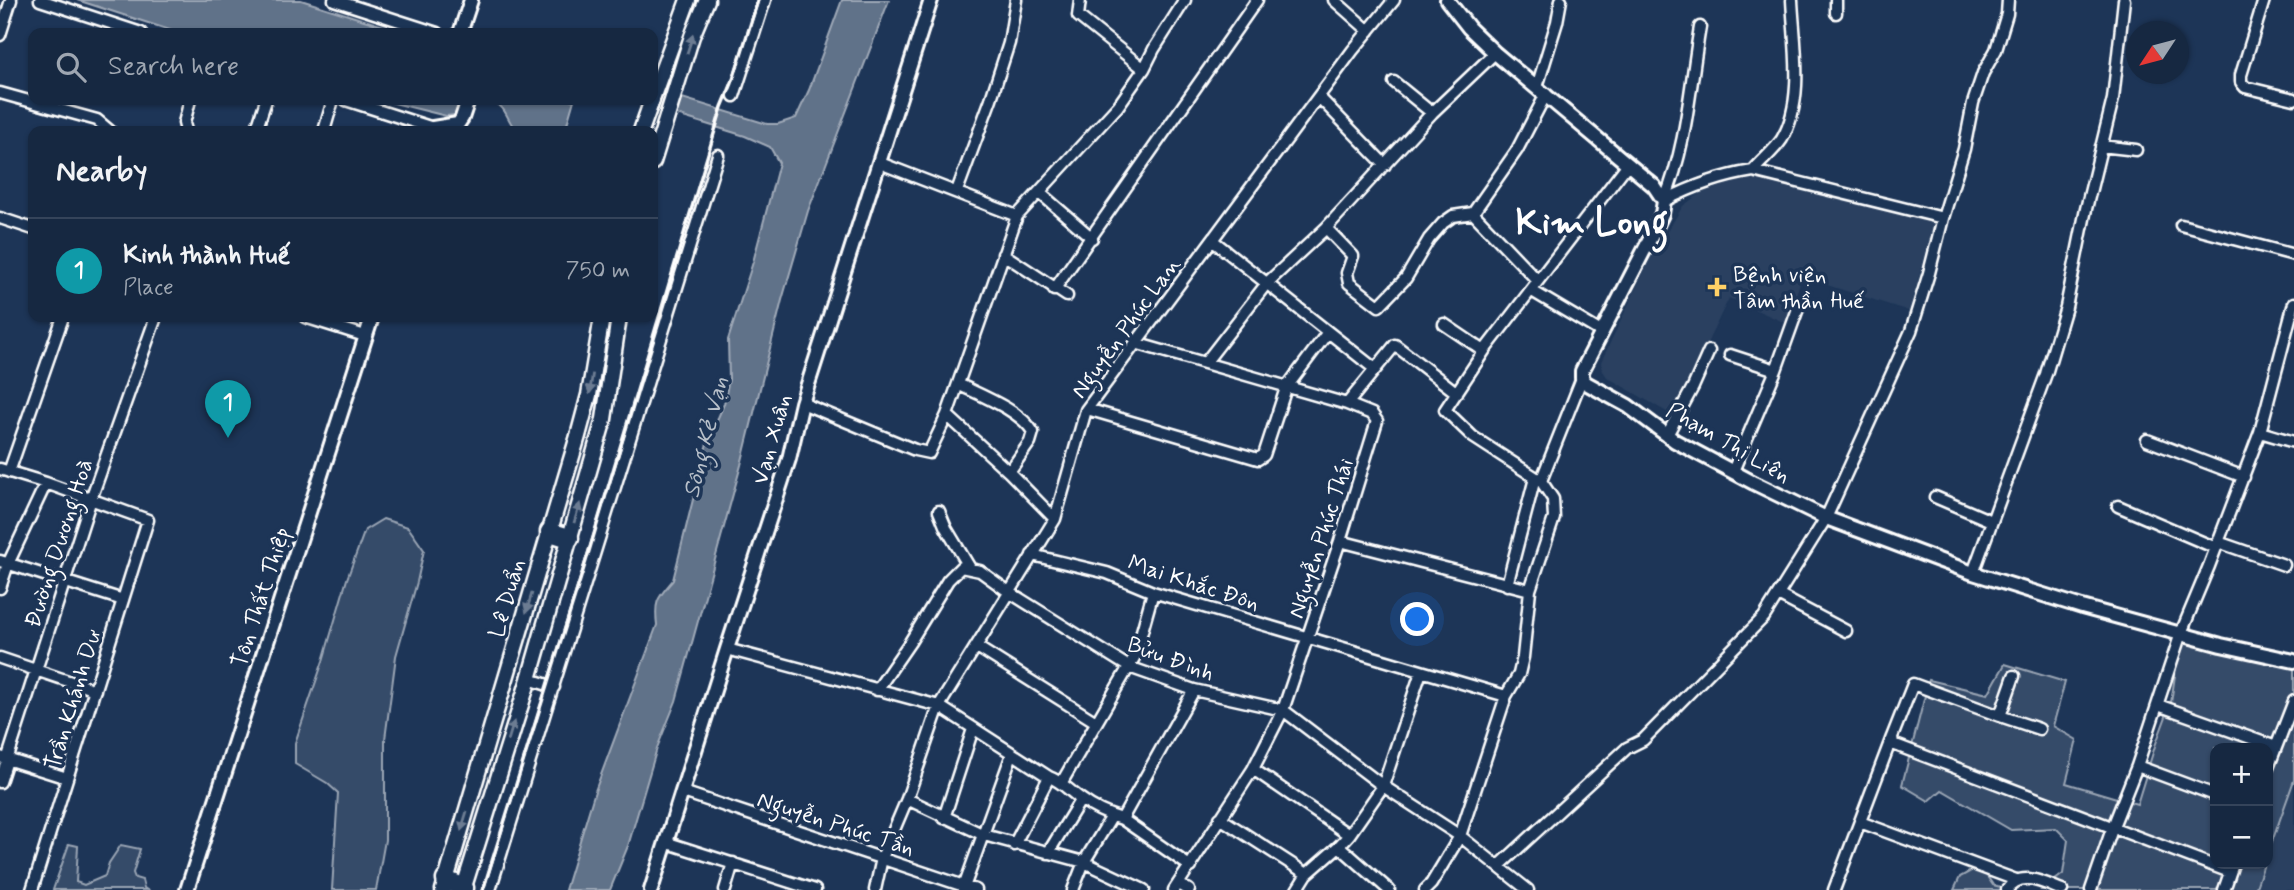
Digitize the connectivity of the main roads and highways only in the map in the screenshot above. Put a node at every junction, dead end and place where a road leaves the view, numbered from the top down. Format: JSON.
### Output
{"nodes":[{"id":1,"x":688,"y":0,"type":"edge"},
{"id":2,"x":707,"y":0,"type":"edge"},
{"id":3,"x":658,"y":82,"type":"edge"},
{"id":4,"x":650,"y":105,"type":"edge"},
{"id":5,"x":644,"y":126,"type":"edge"},
{"id":6,"x":658,"y":148,"type":"edge"},
{"id":7,"x":601,"y":322,"type":"edge"},
{"id":8,"x":619,"y":322,"type":"edge"},
{"id":9,"x":550,"y":532,"type":"junction"},
{"id":10,"x":569,"y":538,"type":"junction"},
{"id":11,"x":444,"y":885,"type":"edge"},
{"id":12,"x":463,"y":889,"type":"edge"}],
"edges":[{"from":1,"to":3,"type":"main road"},
{"from":6,"to":2,"type":"main road","one_way":true},
{"from":4,"to":5,"type":"main road"},
{"from":7,"to":9,"type":"main road","name":"Lê Duẩn","one_way":true},
{"from":10,"to":8,"type":"main road","name":"Lê Duẩn","one_way":true},
{"from":9,"to":10,"type":"highway"},
{"from":9,"to":11,"type":"main road","name":"Lê Duẩn","one_way":true},
{"from":12,"to":10,"type":"main road","name":"Lê Duẩn","one_way":true},
{"from":11,"to":12,"type":"highway"}]}
